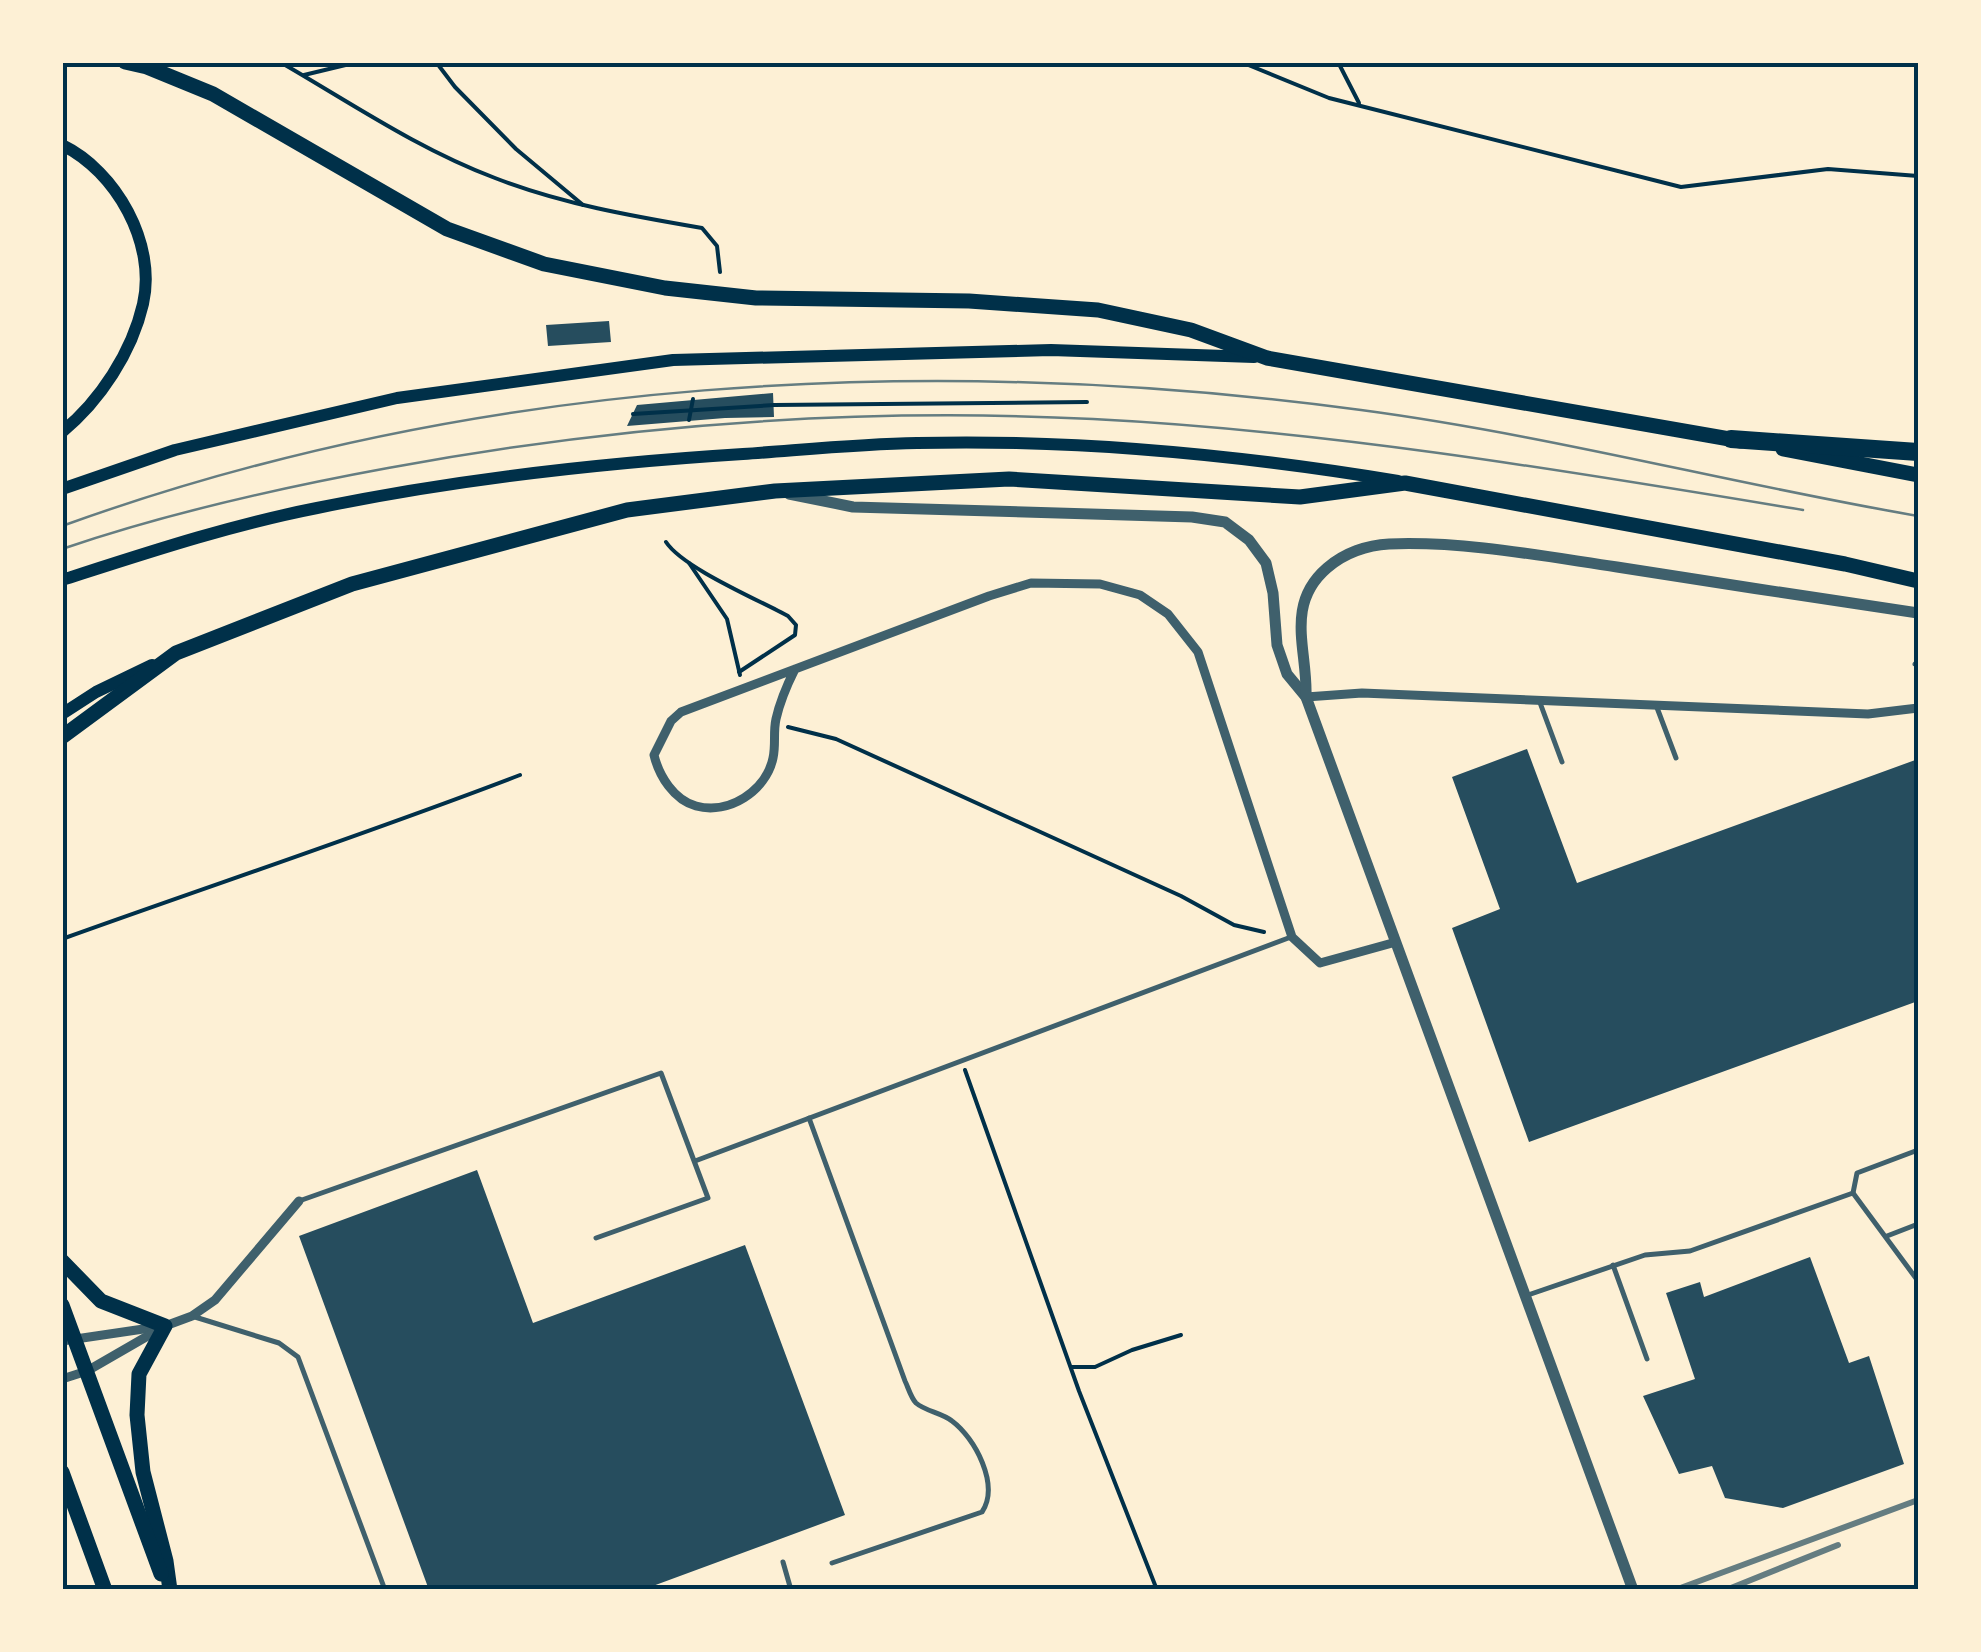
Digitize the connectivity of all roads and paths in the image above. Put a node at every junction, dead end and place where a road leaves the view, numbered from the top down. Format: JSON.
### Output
{"nodes":[{"id":1,"x":126,"y":62,"type":"edge"},
{"id":2,"x":280,"y":62,"type":"edge"},
{"id":3,"x":358,"y":62,"type":"edge"},
{"id":4,"x":436,"y":62,"type":"edge"},
{"id":5,"x":1241,"y":62,"type":"edge"},
{"id":6,"x":1338,"y":62,"type":"edge"},
{"id":7,"x":303,"y":76,"type":"junction"},
{"id":8,"x":1360,"y":105,"type":"junction"},
{"id":9,"x":62,"y":145,"type":"edge"},
{"id":10,"x":1918,"y":176,"type":"edge"},
{"id":11,"x":586,"y":208,"type":"junction"},
{"id":12,"x":720,"y":272,"type":"dead end"},
{"id":13,"x":1267,"y":358,"type":"junction"},
{"id":14,"x":693,"y":399,"type":"dead end"},
{"id":15,"x":1087,"y":402,"type":"dead end"},
{"id":16,"x":691,"y":409,"type":"junction"},
{"id":17,"x":633,"y":414,"type":"dead end"},
{"id":18,"x":689,"y":420,"type":"dead end"},
{"id":19,"x":62,"y":432,"type":"edge"},
{"id":20,"x":1731,"y":439,"type":"junction"},
{"id":21,"x":1918,"y":452,"type":"edge"},
{"id":22,"x":1918,"y":474,"type":"edge"},
{"id":23,"x":1405,"y":483,"type":"junction"},
{"id":24,"x":62,"y":489,"type":"edge"},
{"id":25,"x":775,"y":491,"type":"junction"},
{"id":26,"x":666,"y":542,"type":"dead end"},
{"id":27,"x":689,"y":563,"type":"junction"},
{"id":28,"x":62,"y":580,"type":"edge"},
{"id":29,"x":1918,"y":581,"type":"edge"},
{"id":30,"x":1918,"y":613,"type":"edge"},
{"id":31,"x":176,"y":654,"type":"junction"},
{"id":32,"x":795,"y":669,"type":"junction"},
{"id":33,"x":1306,"y":697,"type":"junction"},
{"id":34,"x":1539,"y":700,"type":"junction"},
{"id":35,"x":1656,"y":705,"type":"junction"},
{"id":36,"x":1918,"y":708,"type":"edge"},
{"id":37,"x":62,"y":714,"type":"edge"},
{"id":38,"x":775,"y":724,"type":"junction"},
{"id":39,"x":62,"y":737,"type":"edge"},
{"id":40,"x":1676,"y":758,"type":"dead end"},
{"id":41,"x":1562,"y":762,"type":"dead end"},
{"id":42,"x":520,"y":775,"type":"dead end"},
{"id":43,"x":1292,"y":937,"type":"junction"},
{"id":44,"x":62,"y":939,"type":"edge"},
{"id":45,"x":1396,"y":942,"type":"junction"},
{"id":46,"x":962,"y":1061,"type":"junction"},
{"id":47,"x":809,"y":1118,"type":"junction"},
{"id":48,"x":1918,"y":1150,"type":"edge"},
{"id":49,"x":695,"y":1162,"type":"junction"},
{"id":50,"x":1853,"y":1193,"type":"junction"},
{"id":51,"x":299,"y":1201,"type":"joint"},
{"id":52,"x":1918,"y":1224,"type":"edge"},
{"id":53,"x":1887,"y":1236,"type":"junction"},
{"id":54,"x":596,"y":1238,"type":"dead end"},
{"id":55,"x":62,"y":1260,"type":"edge"},
{"id":56,"x":1613,"y":1266,"type":"junction"},
{"id":57,"x":1918,"y":1281,"type":"edge"},
{"id":58,"x":1525,"y":1296,"type":"junction"},
{"id":59,"x":62,"y":1306,"type":"edge"},
{"id":60,"x":192,"y":1316,"type":"junction"},
{"id":61,"x":165,"y":1326,"type":"junction"},
{"id":62,"x":1181,"y":1335,"type":"dead end"},
{"id":63,"x":68,"y":1339,"type":"edge"},
{"id":64,"x":1647,"y":1359,"type":"dead end"},
{"id":65,"x":1070,"y":1367,"type":"junction"},
{"id":66,"x":87,"y":1371,"type":"junction"},
{"id":67,"x":62,"y":1379,"type":"edge"},
{"id":68,"x":62,"y":1472,"type":"edge"},
{"id":69,"x":782,"y":1562,"type":"dead end"},
{"id":70,"x":832,"y":1563,"type":"dead end"},
{"id":71,"x":106,"y":1590,"type":"edge"},
{"id":72,"x":168,"y":1590,"type":"edge"},
{"id":73,"x":385,"y":1590,"type":"edge"},
{"id":74,"x":792,"y":1590,"type":"edge"},
{"id":75,"x":1157,"y":1590,"type":"edge"},
{"id":76,"x":1633,"y":1590,"type":"edge"}],
"edges":[{"from":1,"to":13,"type":"main road"},
{"from":2,"to":7,"type":"path"},
{"from":3,"to":7,"type":"path"},
{"from":4,"to":11,"type":"path"},
{"from":5,"to":8,"type":"path"},
{"from":6,"to":8,"type":"path"},
{"from":7,"to":11,"type":"path"},
{"from":8,"to":10,"type":"path"},
{"from":9,"to":19,"type":"main road"},
{"from":11,"to":12,"type":"path"},
{"from":13,"to":20,"type":"main road"},
{"from":13,"to":24,"type":"main road"},
{"from":14,"to":16,"type":"path"},
{"from":15,"to":16,"type":"path"},
{"from":16,"to":17,"type":"path"},
{"from":16,"to":18,"type":"path"},
{"from":20,"to":21,"type":"highway"},
{"from":20,"to":22,"type":"main road"},
{"from":23,"to":25,"type":"main road"},
{"from":23,"to":28,"type":"main road"},
{"from":23,"to":29,"type":"main road"},
{"from":25,"to":31,"type":"main road"},
{"from":25,"to":33,"type":"street"},
{"from":26,"to":27,"type":"path"},
{"from":27,"to":27,"type":"path"},
{"from":30,"to":33,"type":"street"},
{"from":31,"to":37,"type":"main road"},
{"from":31,"to":39,"type":"main road"},
{"from":32,"to":38,"type":"street"},
{"from":32,"to":38,"type":"street"},
{"from":32,"to":43,"type":"street"},
{"from":33,"to":34,"type":"street"},
{"from":33,"to":45,"type":"street"},
{"from":34,"to":35,"type":"street"},
{"from":34,"to":41,"type":"lane"},
{"from":35,"to":36,"type":"street"},
{"from":35,"to":40,"type":"lane"},
{"from":38,"to":43,"type":"path"},
{"from":42,"to":44,"type":"path"},
{"from":43,"to":45,"type":"street"},
{"from":43,"to":46,"type":"lane"},
{"from":45,"to":58,"type":"street"},
{"from":46,"to":47,"type":"lane"},
{"from":46,"to":65,"type":"path"},
{"from":47,"to":49,"type":"lane"},
{"from":47,"to":70,"type":"lane"},
{"from":48,"to":50,"type":"lane"},
{"from":49,"to":51,"type":"lane"},
{"from":49,"to":54,"type":"lane"},
{"from":50,"to":53,"type":"lane"},
{"from":50,"to":56,"type":"lane"},
{"from":51,"to":60,"type":"street"},
{"from":52,"to":53,"type":"lane"},
{"from":53,"to":57,"type":"lane"},
{"from":55,"to":61,"type":"main road"},
{"from":56,"to":58,"type":"lane"},
{"from":56,"to":64,"type":"lane"},
{"from":58,"to":76,"type":"street"},
{"from":59,"to":63,"type":"main road"},
{"from":60,"to":61,"type":"street"},
{"from":60,"to":73,"type":"lane"},
{"from":61,"to":63,"type":"street"},
{"from":61,"to":66,"type":"street"},
{"from":61,"to":72,"type":"main road"},
{"from":62,"to":65,"type":"path"},
{"from":63,"to":66,"type":"main road"},
{"from":65,"to":75,"type":"path"},
{"from":66,"to":67,"type":"street"},
{"from":66,"to":72,"type":"main road"},
{"from":68,"to":71,"type":"main road"},
{"from":69,"to":74,"type":"lane"}]}
